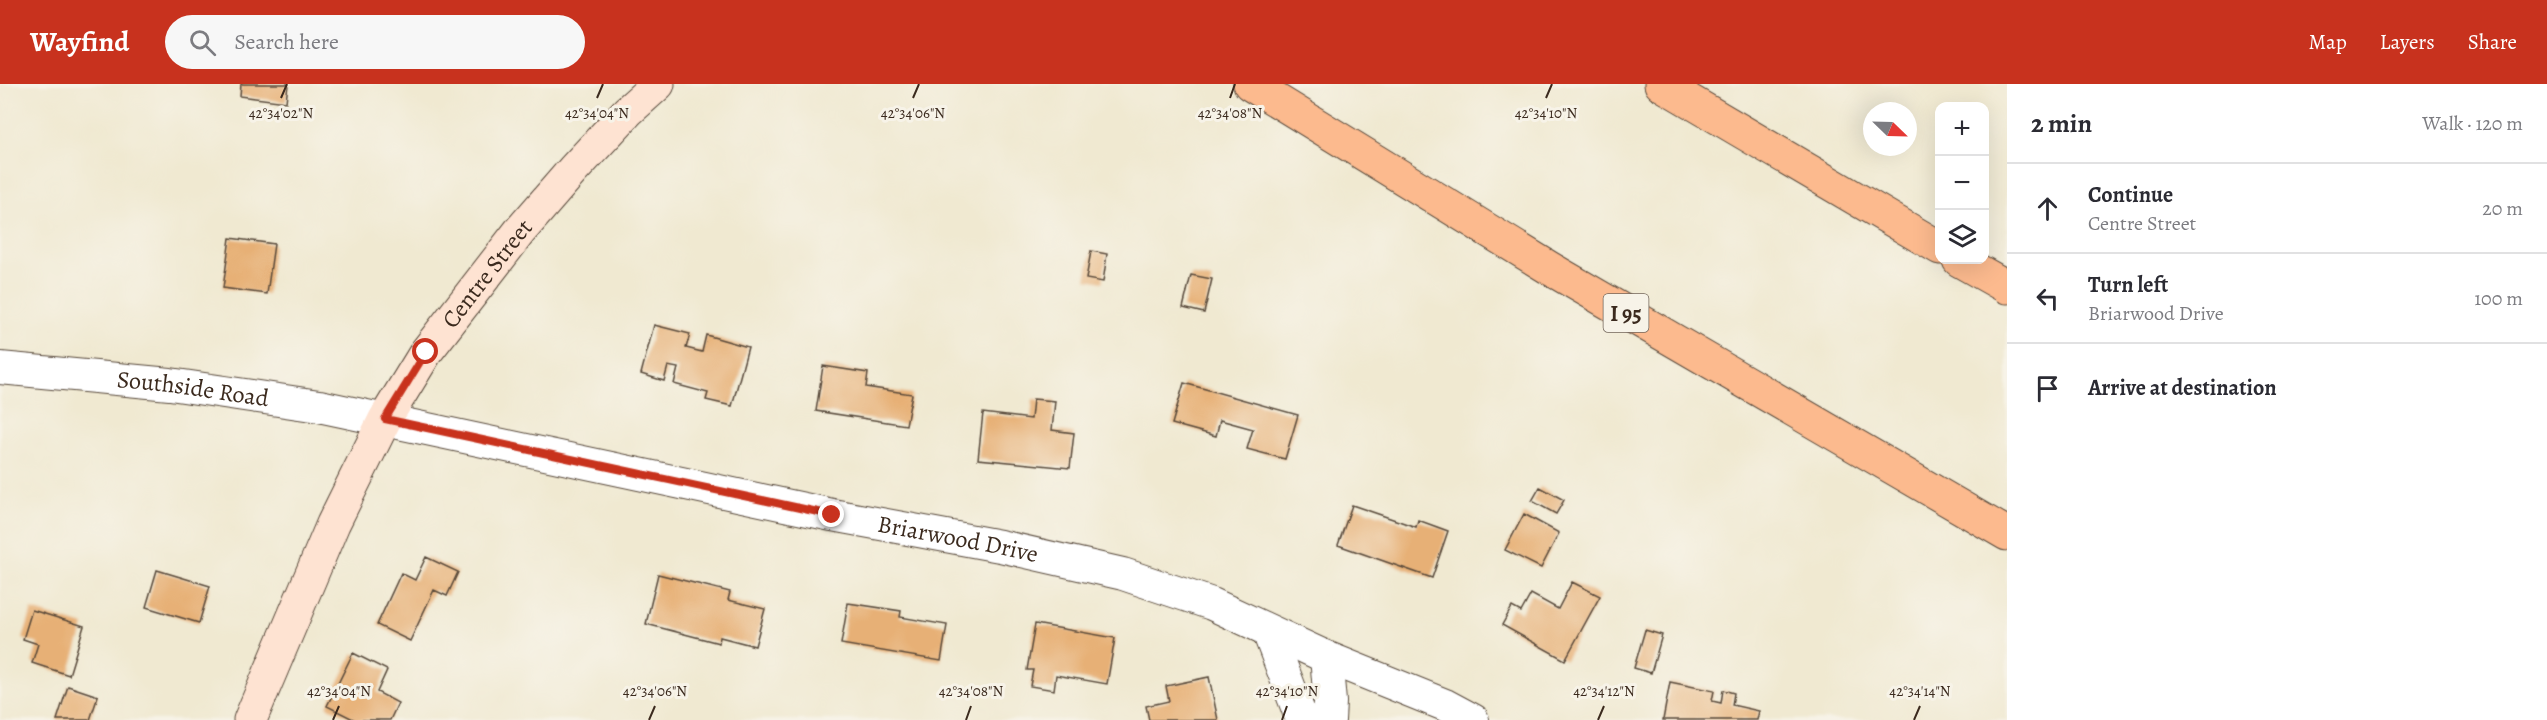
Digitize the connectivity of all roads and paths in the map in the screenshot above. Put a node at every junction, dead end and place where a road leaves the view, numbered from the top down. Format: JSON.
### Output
{"nodes":[{"id":1,"x":658,"y":84,"type":"edge"},
{"id":2,"x":1250,"y":84,"type":"edge"},
{"id":3,"x":1660,"y":84,"type":"edge"},
{"id":4,"x":1935,"y":245,"type":"edge"},
{"id":5,"x":1966,"y":264,"type":"edge"},
{"id":6,"x":2007,"y":288,"type":"edge"},
{"id":7,"x":0,"y":368,"type":"edge"},
{"id":8,"x":385,"y":419,"type":"junction"},
{"id":9,"x":2007,"y":534,"type":"edge"},
{"id":10,"x":1268,"y":632,"type":"junction"},
{"id":11,"x":1326,"y":657,"type":"junction"},
{"id":12,"x":250,"y":720,"type":"edge"},
{"id":13,"x":1302,"y":720,"type":"edge"},
{"id":14,"x":1329,"y":720,"type":"edge"},
{"id":15,"x":1473,"y":720,"type":"edge"}],
"edges":[{"from":1,"to":8,"type":"main road","name":"Centre Street"},
{"from":2,"to":9,"type":"highway","number":"I 95"},
{"from":3,"to":4,"type":"highway"},
{"from":5,"to":6,"type":"highway"},
{"from":7,"to":8,"type":"street","name":"Southside Road"},
{"from":8,"to":10,"type":"street","name":"Briarwood Drive"},
{"from":8,"to":12,"type":"main road","name":"Centre Street"},
{"from":10,"to":11,"type":"street","name":"Briarwood Drive"},
{"from":10,"to":13,"type":"street"},
{"from":11,"to":14,"type":"street"},
{"from":11,"to":15,"type":"street","name":"Briarwood Drive"}]}
